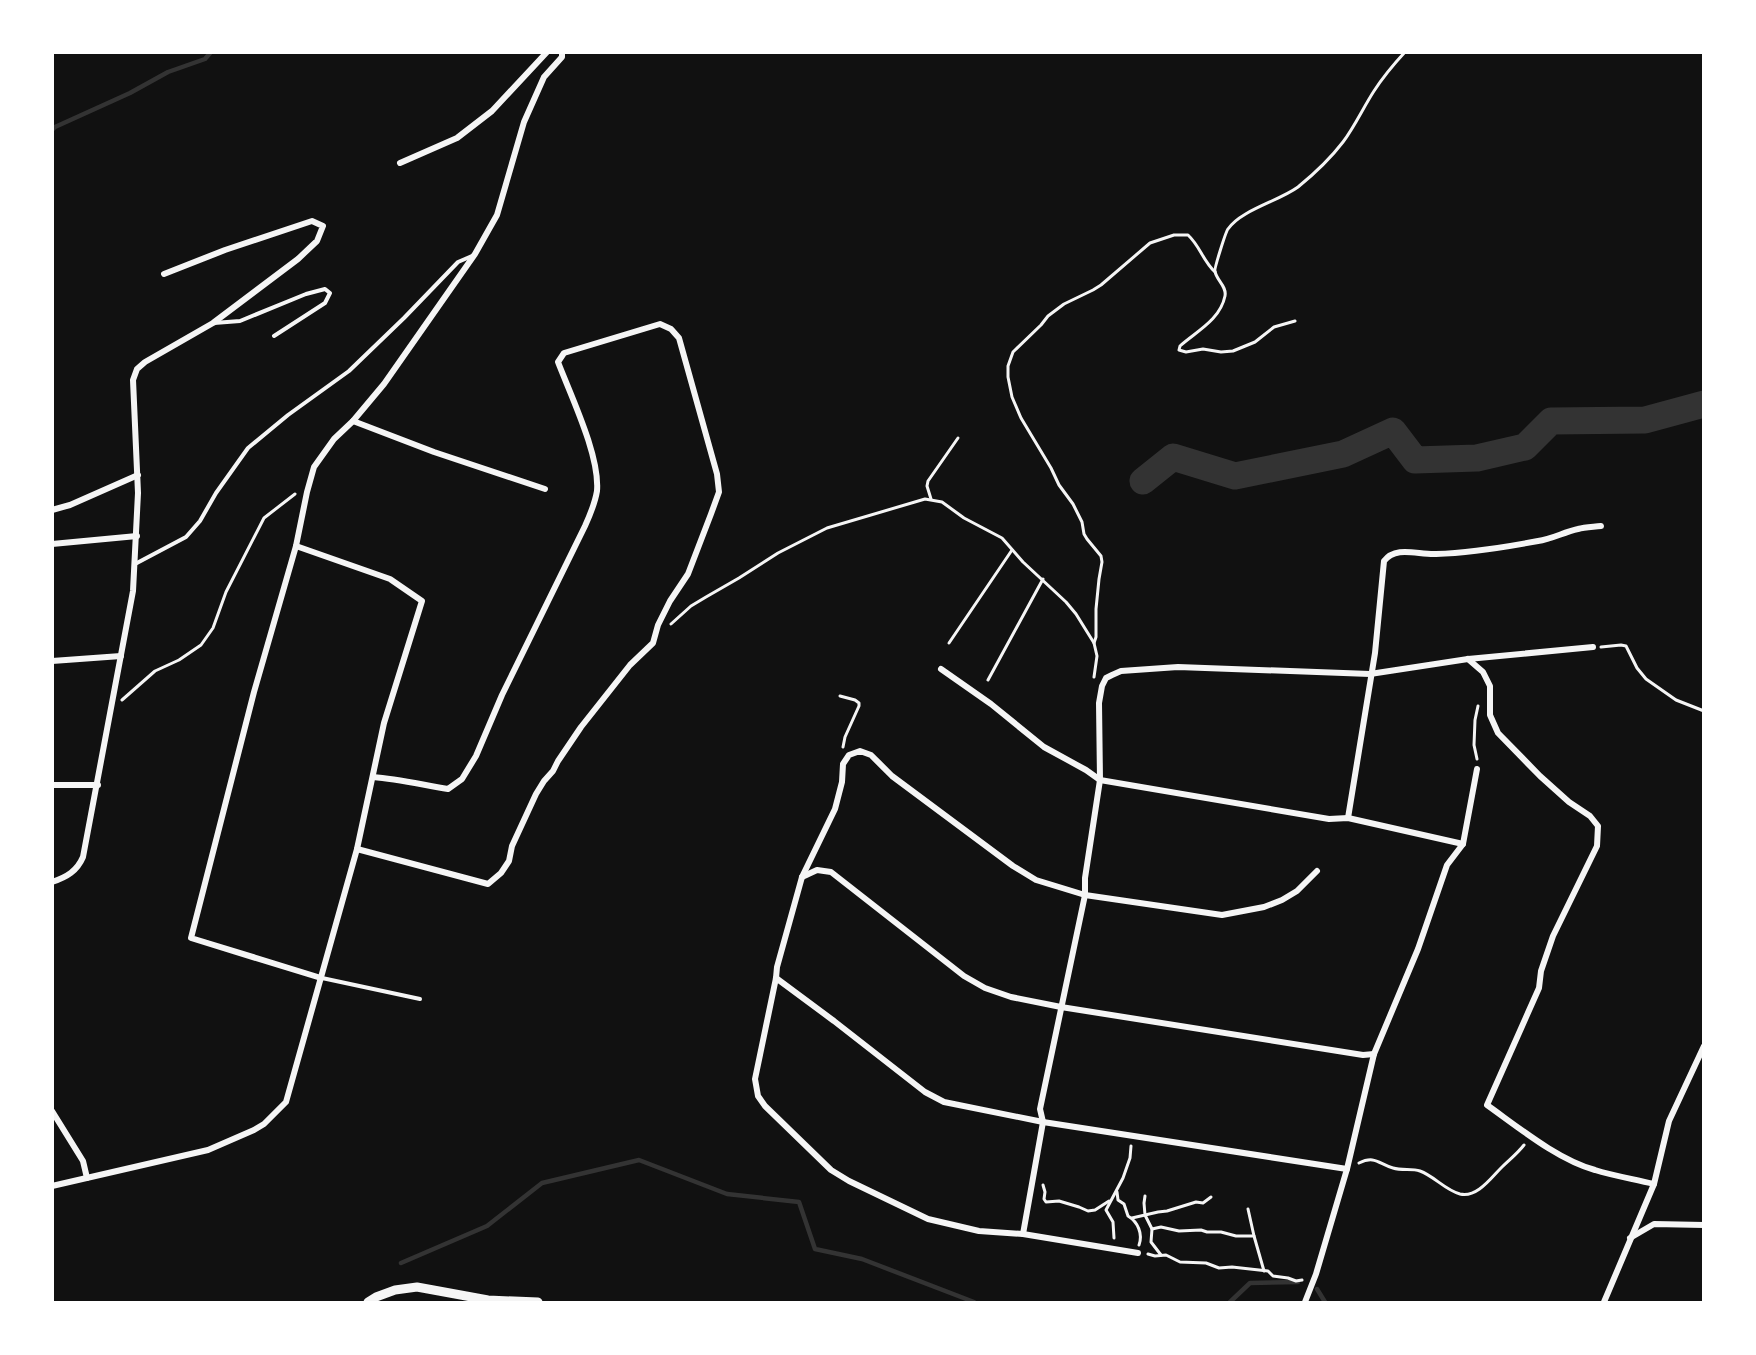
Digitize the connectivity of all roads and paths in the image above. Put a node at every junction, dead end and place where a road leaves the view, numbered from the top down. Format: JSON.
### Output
{"nodes":[{"id":1,"x":547,"y":52,"type":"edge"},
{"id":2,"x":562,"y":52,"type":"edge"},
{"id":3,"x":1405,"y":52,"type":"edge"},
{"id":4,"x":400,"y":163,"type":"dead end"},
{"id":5,"x":475,"y":254,"type":"junction"},
{"id":6,"x":1215,"y":272,"type":"junction"},
{"id":7,"x":164,"y":274,"type":"dead end"},
{"id":8,"x":1295,"y":321,"type":"dead end"},
{"id":9,"x":213,"y":323,"type":"junction"},
{"id":10,"x":274,"y":336,"type":"dead end"},
{"id":11,"x":353,"y":421,"type":"junction"},
{"id":12,"x":958,"y":438,"type":"dead end"},
{"id":13,"x":138,"y":475,"type":"junction"},
{"id":14,"x":545,"y":489,"type":"dead end"},
{"id":15,"x":307,"y":492,"type":"junction"},
{"id":16,"x":931,"y":500,"type":"junction"},
{"id":17,"x":52,"y":510,"type":"edge"},
{"id":18,"x":1601,"y":526,"type":"dead end"},
{"id":19,"x":137,"y":536,"type":"junction"},
{"id":20,"x":52,"y":544,"type":"edge"},
{"id":21,"x":296,"y":546,"type":"junction"},
{"id":22,"x":1012,"y":550,"type":"junction"},
{"id":23,"x":134,"y":565,"type":"junction"},
{"id":24,"x":1043,"y":579,"type":"junction"},
{"id":25,"x":949,"y":642,"type":"dead end"},
{"id":26,"x":653,"y":643,"type":"junction"},
{"id":27,"x":1094,"y":643,"type":"junction"},
{"id":28,"x":1593,"y":647,"type":"joint"},
{"id":29,"x":122,"y":656,"type":"junction"},
{"id":30,"x":1468,"y":659,"type":"junction"},
{"id":31,"x":52,"y":661,"type":"edge"},
{"id":32,"x":941,"y":669,"type":"dead end"},
{"id":33,"x":1371,"y":674,"type":"junction"},
{"id":34,"x":988,"y":680,"type":"dead end"},
{"id":35,"x":1102,"y":686,"type":"junction"},
{"id":36,"x":840,"y":696,"type":"dead end"},
{"id":37,"x":1479,"y":701,"type":"dead end"},
{"id":38,"x":112,"y":709,"type":"junction"},
{"id":39,"x":1704,"y":711,"type":"edge"},
{"id":40,"x":843,"y":764,"type":"junction"},
{"id":41,"x":1477,"y":769,"type":"joint"},
{"id":42,"x":373,"y":777,"type":"junction"},
{"id":43,"x":1100,"y":780,"type":"junction"},
{"id":44,"x":52,"y":785,"type":"edge"},
{"id":45,"x":98,"y":785,"type":"junction"},
{"id":46,"x":1348,"y":818,"type":"junction"},
{"id":47,"x":1463,"y":844,"type":"junction"},
{"id":48,"x":357,"y":849,"type":"junction"},
{"id":49,"x":1317,"y":871,"type":"dead end"},
{"id":50,"x":802,"y":878,"type":"junction"},
{"id":51,"x":52,"y":882,"type":"edge"},
{"id":52,"x":1085,"y":895,"type":"junction"},
{"id":53,"x":321,"y":978,"type":"junction"},
{"id":54,"x":776,"y":978,"type":"junction"},
{"id":55,"x":420,"y":999,"type":"dead end"},
{"id":56,"x":1061,"y":1007,"type":"junction"},
{"id":57,"x":1704,"y":1046,"type":"edge"},
{"id":58,"x":1374,"y":1054,"type":"junction"},
{"id":59,"x":52,"y":1111,"type":"edge"},
{"id":60,"x":1043,"y":1122,"type":"junction"},
{"id":61,"x":1132,"y":1136,"type":"junction"},
{"id":62,"x":1530,"y":1136,"type":"junction"},
{"id":63,"x":1347,"y":1169,"type":"junction"},
{"id":64,"x":87,"y":1178,"type":"junction"},
{"id":65,"x":1033,"y":1179,"type":"junction"},
{"id":66,"x":1654,"y":1184,"type":"junction"},
{"id":67,"x":52,"y":1186,"type":"edge"},
{"id":68,"x":1117,"y":1192,"type":"junction"},
{"id":69,"x":1145,"y":1196,"type":"dead end"},
{"id":70,"x":1211,"y":1197,"type":"dead end"},
{"id":71,"x":1111,"y":1200,"type":"junction"},
{"id":72,"x":1248,"y":1209,"type":"dead end"},
{"id":73,"x":1145,"y":1215,"type":"junction"},
{"id":74,"x":1132,"y":1218,"type":"junction"},
{"id":75,"x":1704,"y":1225,"type":"edge"},
{"id":76,"x":1152,"y":1229,"type":"junction"},
{"id":77,"x":1023,"y":1234,"type":"junction"},
{"id":78,"x":1254,"y":1236,"type":"junction"},
{"id":79,"x":1630,"y":1238,"type":"junction"},
{"id":80,"x":1112,"y":1249,"type":"junction"},
{"id":81,"x":1138,"y":1253,"type":"junction"},
{"id":82,"x":1161,"y":1255,"type":"junction"},
{"id":83,"x":1264,"y":1271,"type":"junction"},
{"id":84,"x":1313,"y":1282,"type":"junction"},
{"id":85,"x":368,"y":1302,"type":"edge"},
{"id":86,"x":538,"y":1302,"type":"edge"},
{"id":87,"x":1305,"y":1302,"type":"edge"},
{"id":88,"x":1604,"y":1302,"type":"edge"}],
"edges":[{"from":1,"to":4,"type":"street"},
{"from":2,"to":5,"type":"street"},
{"from":3,"to":6,"type":"path"},
{"from":5,"to":11,"type":"street"},
{"from":5,"to":23,"type":"lane"},
{"from":6,"to":8,"type":"path"},
{"from":6,"to":27,"type":"path"},
{"from":7,"to":9,"type":"street"},
{"from":9,"to":10,"type":"lane"},
{"from":9,"to":13,"type":"street"},
{"from":11,"to":14,"type":"street"},
{"from":11,"to":15,"type":"street"},
{"from":12,"to":16,"type":"path"},
{"from":13,"to":17,"type":"street"},
{"from":13,"to":19,"type":"street"},
{"from":15,"to":21,"type":"street"},
{"from":15,"to":38,"type":"path"},
{"from":16,"to":22,"type":"path"},
{"from":16,"to":26,"type":"path"},
{"from":18,"to":33,"type":"street"},
{"from":19,"to":20,"type":"street"},
{"from":19,"to":23,"type":"street"},
{"from":21,"to":42,"type":"street"},
{"from":21,"to":53,"type":"street"},
{"from":22,"to":24,"type":"path"},
{"from":22,"to":25,"type":"path"},
{"from":23,"to":29,"type":"street"},
{"from":24,"to":27,"type":"path"},
{"from":24,"to":34,"type":"path"},
{"from":26,"to":42,"type":"street"},
{"from":26,"to":48,"type":"street"},
{"from":27,"to":35,"type":"path"},
{"from":28,"to":30,"type":"street"},
{"from":28,"to":39,"type":"path"},
{"from":29,"to":31,"type":"street"},
{"from":29,"to":38,"type":"street"},
{"from":30,"to":33,"type":"street"},
{"from":30,"to":62,"type":"street"},
{"from":32,"to":43,"type":"street"},
{"from":33,"to":35,"type":"street"},
{"from":33,"to":46,"type":"street"},
{"from":35,"to":43,"type":"street"},
{"from":36,"to":40,"type":"path"},
{"from":37,"to":41,"type":"path"},
{"from":38,"to":45,"type":"street"},
{"from":40,"to":50,"type":"street"},
{"from":40,"to":52,"type":"street"},
{"from":41,"to":47,"type":"street"},
{"from":42,"to":48,"type":"street"},
{"from":43,"to":46,"type":"street"},
{"from":43,"to":52,"type":"street"},
{"from":44,"to":45,"type":"street"},
{"from":45,"to":51,"type":"street"},
{"from":46,"to":47,"type":"street"},
{"from":47,"to":58,"type":"street"},
{"from":48,"to":53,"type":"street"},
{"from":49,"to":52,"type":"street"},
{"from":50,"to":54,"type":"street"},
{"from":50,"to":56,"type":"street"},
{"from":52,"to":56,"type":"street"},
{"from":53,"to":55,"type":"lane"},
{"from":53,"to":64,"type":"street"},
{"from":54,"to":60,"type":"street"},
{"from":54,"to":77,"type":"street"},
{"from":56,"to":58,"type":"street"},
{"from":56,"to":60,"type":"street"},
{"from":57,"to":66,"type":"street"},
{"from":58,"to":63,"type":"street"},
{"from":59,"to":64,"type":"street"},
{"from":60,"to":61,"type":"street"},
{"from":60,"to":65,"type":"street"},
{"from":61,"to":63,"type":"street"},
{"from":61,"to":68,"type":"path"},
{"from":62,"to":63,"type":"path"},
{"from":62,"to":66,"type":"street"},
{"from":63,"to":84,"type":"street"},
{"from":64,"to":67,"type":"street"},
{"from":65,"to":71,"type":"path"},
{"from":65,"to":77,"type":"street"},
{"from":66,"to":79,"type":"street"},
{"from":68,"to":71,"type":"path"},
{"from":68,"to":74,"type":"path"},
{"from":69,"to":73,"type":"path"},
{"from":70,"to":73,"type":"path"},
{"from":71,"to":80,"type":"path"},
{"from":72,"to":78,"type":"path"},
{"from":73,"to":74,"type":"path"},
{"from":73,"to":76,"type":"path"},
{"from":74,"to":81,"type":"path"},
{"from":75,"to":79,"type":"street"},
{"from":76,"to":78,"type":"path"},
{"from":76,"to":82,"type":"path"},
{"from":77,"to":80,"type":"street"},
{"from":78,"to":83,"type":"path"},
{"from":79,"to":88,"type":"street"},
{"from":80,"to":81,"type":"street"},
{"from":81,"to":82,"type":"path"},
{"from":82,"to":83,"type":"path"},
{"from":83,"to":84,"type":"path"},
{"from":84,"to":87,"type":"street"},
{"from":85,"to":86,"type":"street"}]}
